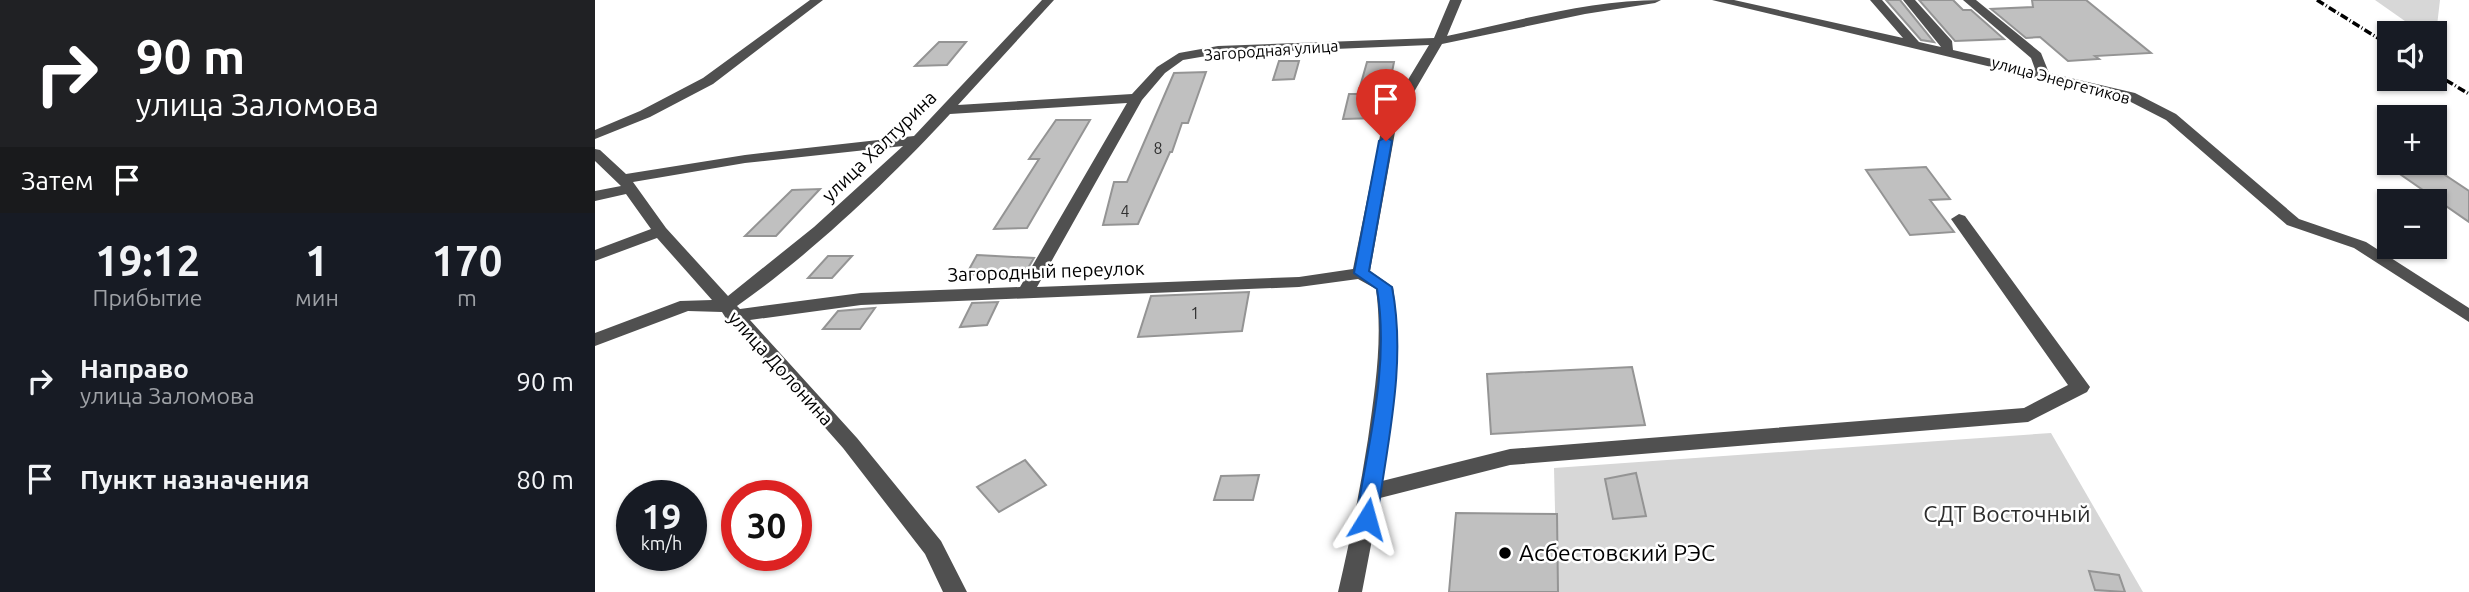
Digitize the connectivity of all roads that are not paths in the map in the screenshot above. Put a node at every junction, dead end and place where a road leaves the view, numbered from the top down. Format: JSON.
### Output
{"nodes":[{"id":1,"x":817,"y":0,"type":"edge"},
{"id":2,"x":1048,"y":0,"type":"edge"},
{"id":3,"x":1456,"y":0,"type":"edge"},
{"id":4,"x":1655,"y":0,"type":"edge"},
{"id":5,"x":1719,"y":0,"type":"edge"},
{"id":6,"x":1876,"y":0,"type":"edge"},
{"id":7,"x":1909,"y":0,"type":"edge"},
{"id":8,"x":1969,"y":0,"type":"edge"},
{"id":9,"x":1626,"y":2,"type":"edge"},
{"id":10,"x":1438,"y":41,"type":"junction"},
{"id":11,"x":1914,"y":43,"type":"junction"},
{"id":12,"x":1946,"y":51,"type":"junction"},
{"id":13,"x":2043,"y":74,"type":"junction"},
{"id":14,"x":1136,"y":98,"type":"junction"},
{"id":15,"x":944,"y":110,"type":"junction"},
{"id":16,"x":595,"y":135,"type":"edge"},
{"id":17,"x":918,"y":140,"type":"junction"},
{"id":18,"x":595,"y":153,"type":"edge"},
{"id":19,"x":627,"y":184,"type":"junction"},
{"id":20,"x":595,"y":196,"type":"edge"},
{"id":21,"x":1959,"y":219,"type":"dead end"},
{"id":22,"x":660,"y":231,"type":"junction"},
{"id":23,"x":595,"y":256,"type":"edge"},
{"id":24,"x":1361,"y":273,"type":"junction"},
{"id":25,"x":1024,"y":293,"type":"junction"},
{"id":26,"x":729,"y":311,"type":"junction"},
{"id":27,"x":2469,"y":316,"type":"edge"},
{"id":28,"x":595,"y":340,"type":"edge"},
{"id":29,"x":1370,"y":492,"type":"junction"},
{"id":30,"x":955,"y":592,"type":"edge"},
{"id":31,"x":1350,"y":592,"type":"edge"}],
"edges":[{"from":1,"to":16,"type":"street"},
{"from":2,"to":15,"type":"street","name":"улица Халтурина"},
{"from":3,"to":10,"type":"street"},
{"from":4,"to":9,"type":"street"},
{"from":5,"to":11,"type":"street","name":"улица Энергетиков"},
{"from":6,"to":11,"type":"street"},
{"from":7,"to":12,"type":"street"},
{"from":8,"to":13,"type":"street"},
{"from":9,"to":10,"type":"street"},
{"from":10,"to":14,"type":"street","name":"Загородная улица"},
{"from":10,"to":24,"type":"street"},
{"from":11,"to":12,"type":"street","name":"улица Энергетиков"},
{"from":12,"to":13,"type":"street","name":"улица Энергетиков"},
{"from":13,"to":27,"type":"street","name":"улица Энергетиков"},
{"from":14,"to":15,"type":"street"},
{"from":14,"to":25,"type":"street","name":"Загородная улица"},
{"from":15,"to":17,"type":"street","name":"улица Халтурина"},
{"from":17,"to":19,"type":"street"},
{"from":17,"to":26,"type":"street","name":"улица Халтурина"},
{"from":18,"to":19,"type":"street","name":"улица Долонина"},
{"from":19,"to":20,"type":"street"},
{"from":19,"to":22,"type":"street","name":"улица Долонина"},
{"from":21,"to":29,"type":"street"},
{"from":22,"to":23,"type":"street"},
{"from":22,"to":26,"type":"street","name":"улица Долонина"},
{"from":24,"to":25,"type":"street","name":"Загородный переулок"},
{"from":24,"to":29,"type":"street"},
{"from":25,"to":26,"type":"street","name":"Загородный переулок"},
{"from":26,"to":28,"type":"street","name":"Загородный переулок"},
{"from":26,"to":30,"type":"street","name":"улица Долонина"},
{"from":29,"to":31,"type":"street"}]}
